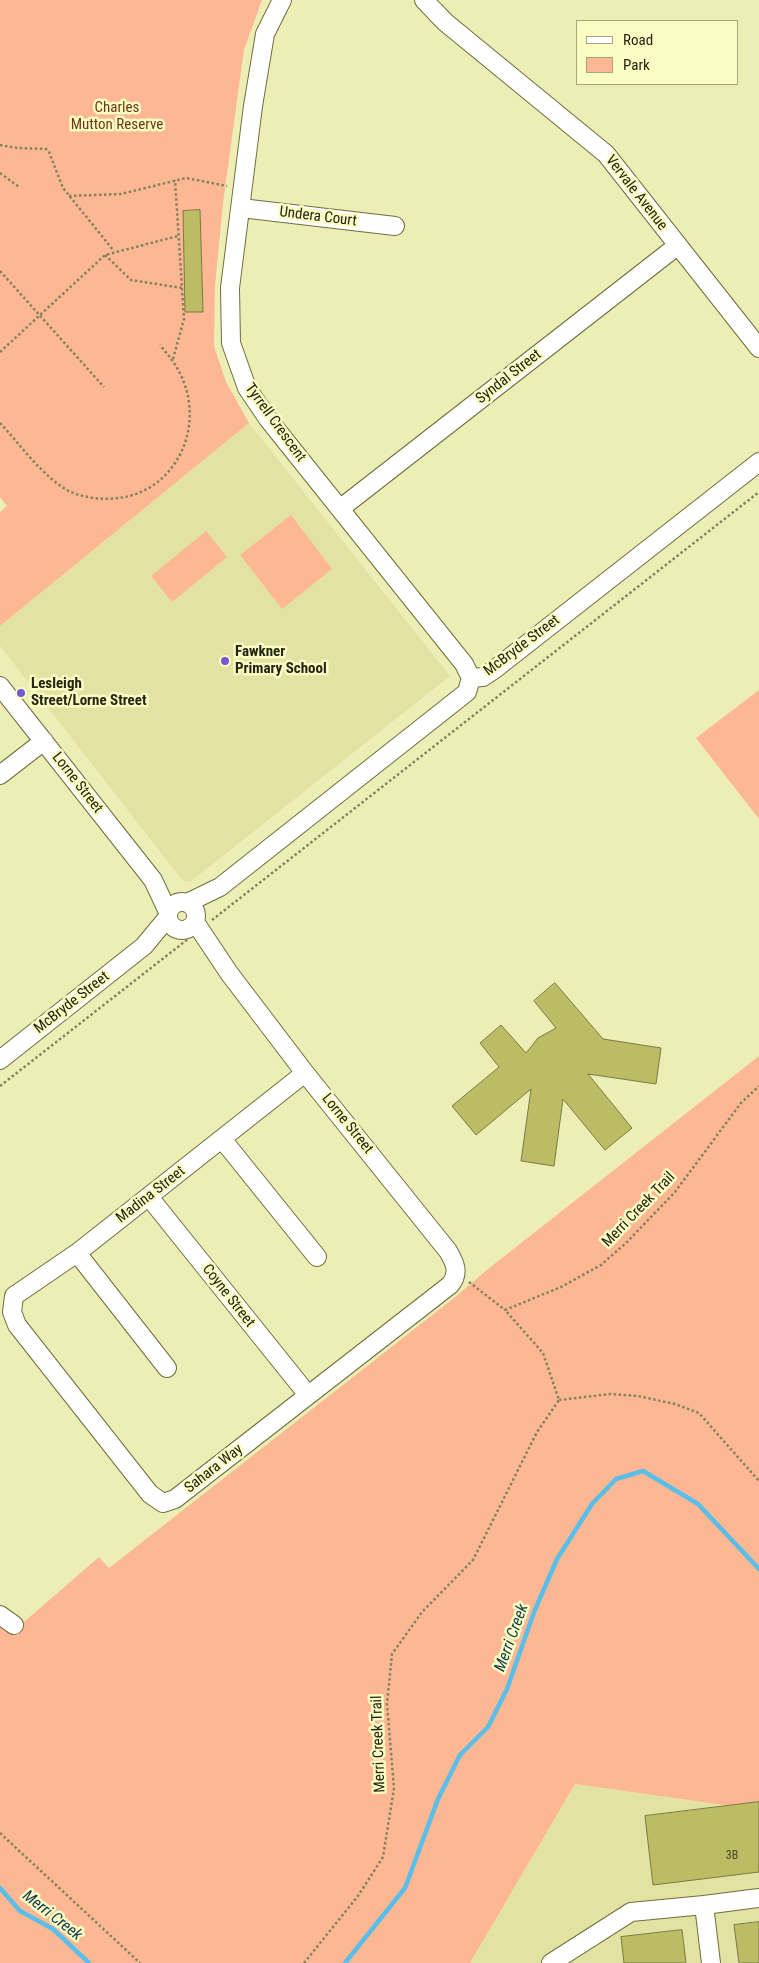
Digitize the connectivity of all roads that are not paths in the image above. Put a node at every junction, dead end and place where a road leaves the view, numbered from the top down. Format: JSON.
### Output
{"nodes":[{"id":1,"x":282,"y":0,"type":"edge"},
{"id":2,"x":424,"y":0,"type":"edge"},
{"id":3,"x":241,"y":208,"type":"junction"},
{"id":4,"x":396,"y":226,"type":"dead end"},
{"id":5,"x":677,"y":246,"type":"junction"},
{"id":6,"x":759,"y":348,"type":"edge"},
{"id":7,"x":759,"y":462,"type":"edge"},
{"id":8,"x":341,"y":508,"type":"junction"},
{"id":9,"x":471,"y":678,"type":"junction"},
{"id":10,"x":0,"y":686,"type":"edge"},
{"id":11,"x":44,"y":741,"type":"junction"},
{"id":12,"x":0,"y":775,"type":"edge"},
{"id":13,"x":184,"y":920,"type":"junction"},
{"id":14,"x":0,"y":1060,"type":"edge"},
{"id":15,"x":305,"y":1073,"type":"junction"},
{"id":16,"x":222,"y":1139,"type":"junction"},
{"id":17,"x":150,"y":1196,"type":"junction"},
{"id":18,"x":76,"y":1253,"type":"junction"},
{"id":19,"x":317,"y":1257,"type":"dead end"},
{"id":20,"x":455,"y":1279,"type":"joint"},
{"id":21,"x":6,"y":1312,"type":"edge"},
{"id":22,"x":167,"y":1368,"type":"dead end"},
{"id":23,"x":308,"y":1396,"type":"junction"},
{"id":24,"x":759,"y":1898,"type":"edge"},
{"id":25,"x":704,"y":1905,"type":"junction"},
{"id":26,"x":551,"y":1963,"type":"edge"},
{"id":27,"x":711,"y":1963,"type":"edge"}],
"edges":[{"from":1,"to":3,"type":"street","name":"Tyrrell Crescent"},
{"from":2,"to":5,"type":"street","name":"Vervale Avenue"},
{"from":3,"to":4,"type":"street","name":"Undera Court"},
{"from":3,"to":8,"type":"street","name":"Tyrrell Crescent"},
{"from":5,"to":6,"type":"street","name":"Vervale Avenue"},
{"from":5,"to":8,"type":"street","name":"Syndal Street"},
{"from":7,"to":9,"type":"street","name":"McBryde Street"},
{"from":8,"to":9,"type":"street","name":"Tyrrell Crescent"},
{"from":9,"to":13,"type":"street","name":"McBryde Street"},
{"from":10,"to":11,"type":"street","name":"Lorne Street"},
{"from":11,"to":12,"type":"street"},
{"from":11,"to":13,"type":"street","name":"Lorne Street"},
{"from":13,"to":14,"type":"street","name":"McBryde Street"},
{"from":13,"to":15,"type":"street","name":"Lorne Street"},
{"from":15,"to":16,"type":"street","name":"Madina Street"},
{"from":15,"to":20,"type":"street","name":"Lorne Street"},
{"from":16,"to":17,"type":"street","name":"Madina Street"},
{"from":16,"to":19,"type":"street"},
{"from":17,"to":18,"type":"street","name":"Madina Street"},
{"from":17,"to":23,"type":"street","name":"Coyne Street"},
{"from":18,"to":21,"type":"street","name":"Madina Street"},
{"from":18,"to":22,"type":"street"},
{"from":20,"to":23,"type":"street","name":"Sahara Way"},
{"from":21,"to":23,"type":"street","name":"Sahara Way"},
{"from":24,"to":25,"type":"street"},
{"from":25,"to":26,"type":"street"},
{"from":25,"to":27,"type":"street"}]}
